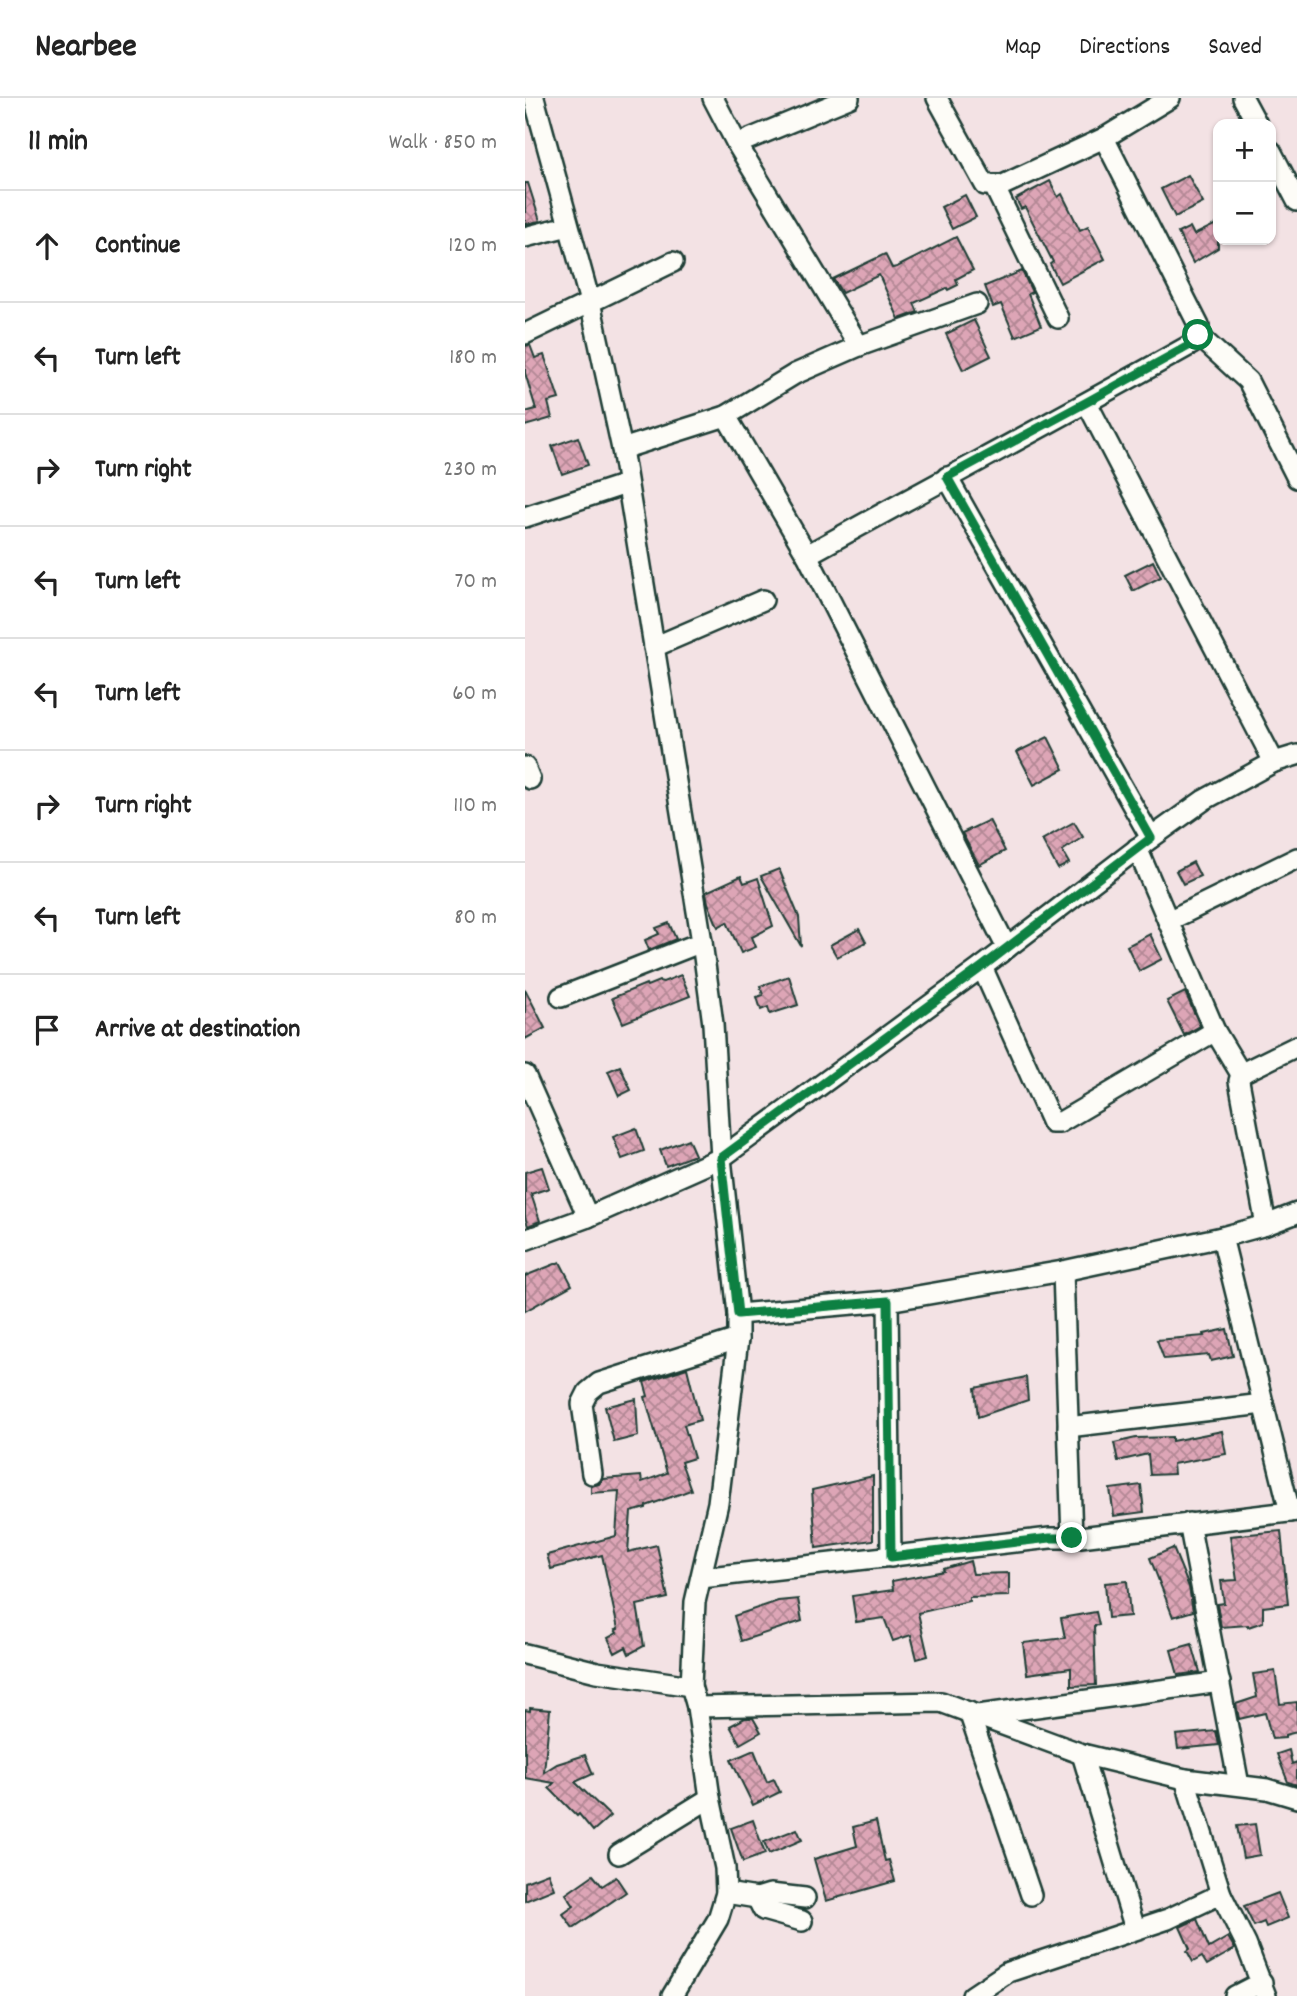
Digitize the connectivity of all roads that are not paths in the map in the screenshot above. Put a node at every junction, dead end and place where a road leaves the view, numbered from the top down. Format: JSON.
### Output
{"nodes":[{"id":1,"x":534,"y":98,"type":"edge"},
{"id":2,"x":713,"y":98,"type":"edge"},
{"id":3,"x":849,"y":98,"type":"edge"},
{"id":4,"x":937,"y":98,"type":"edge"},
{"id":5,"x":1170,"y":98,"type":"edge"},
{"id":6,"x":1243,"y":98,"type":"edge"},
{"id":7,"x":1254,"y":119,"type":"edge"},
{"id":8,"x":1104,"y":138,"type":"junction"},
{"id":9,"x":737,"y":144,"type":"junction"},
{"id":10,"x":1276,"y":161,"type":"edge"},
{"id":11,"x":994,"y":186,"type":"junction"},
{"id":12,"x":1297,"y":201,"type":"edge"},
{"id":13,"x":568,"y":226,"type":"junction"},
{"id":14,"x":525,"y":237,"type":"edge"},
{"id":15,"x":673,"y":262,"type":"dead end"},
{"id":16,"x":590,"y":302,"type":"junction"},
{"id":17,"x":977,"y":304,"type":"dead end"},
{"id":18,"x":1058,"y":318,"type":"dead end"},
{"id":19,"x":525,"y":334,"type":"edge"},
{"id":20,"x":1198,"y":335,"type":"junction"},
{"id":21,"x":859,"y":346,"type":"junction"},
{"id":22,"x":1087,"y":402,"type":"junction"},
{"id":23,"x":726,"y":416,"type":"junction"},
{"id":24,"x":622,"y":449,"type":"junction"},
{"id":25,"x":947,"y":477,"type":"junction"},
{"id":26,"x":1297,"y":478,"type":"edge"},
{"id":27,"x":626,"y":484,"type":"junction"},
{"id":28,"x":525,"y":517,"type":"edge"},
{"id":29,"x":807,"y":555,"type":"junction"},
{"id":30,"x":763,"y":600,"type":"dead end"},
{"id":31,"x":654,"y":647,"type":"junction"},
{"id":32,"x":1297,"y":755,"type":"edge"},
{"id":33,"x":1274,"y":762,"type":"junction"},
{"id":34,"x":1144,"y":843,"type":"junction"},
{"id":35,"x":1297,"y":858,"type":"edge"},
{"id":36,"x":1168,"y":921,"type":"junction"},
{"id":37,"x":702,"y":942,"type":"junction"},
{"id":38,"x":1007,"y":948,"type":"junction"},
{"id":39,"x":982,"y":967,"type":"junction"},
{"id":40,"x":561,"y":997,"type":"dead end"},
{"id":41,"x":1215,"y":1031,"type":"junction"},
{"id":42,"x":1297,"y":1046,"type":"edge"},
{"id":43,"x":1241,"y":1074,"type":"junction"},
{"id":44,"x":525,"y":1075,"type":"edge"},
{"id":45,"x":721,"y":1158,"type":"junction"},
{"id":46,"x":1297,"y":1213,"type":"edge"},
{"id":47,"x":588,"y":1217,"type":"junction"},
{"id":48,"x":1266,"y":1225,"type":"junction"},
{"id":49,"x":1222,"y":1237,"type":"junction"},
{"id":50,"x":525,"y":1240,"type":"edge"},
{"id":51,"x":1063,"y":1271,"type":"junction"},
{"id":52,"x":888,"y":1301,"type":"junction"},
{"id":53,"x":738,"y":1314,"type":"junction"},
{"id":54,"x":738,"y":1339,"type":"junction"},
{"id":55,"x":1263,"y":1404,"type":"junction"},
{"id":56,"x":1068,"y":1427,"type":"junction"},
{"id":57,"x":592,"y":1474,"type":"dead end"},
{"id":58,"x":1293,"y":1511,"type":"edge"},
{"id":59,"x":1189,"y":1523,"type":"junction"},
{"id":60,"x":1072,"y":1538,"type":"junction"},
{"id":61,"x":891,"y":1557,"type":"junction"},
{"id":62,"x":701,"y":1578,"type":"junction"},
{"id":63,"x":525,"y":1654,"type":"edge"},
{"id":64,"x":1220,"y":1682,"type":"junction"},
{"id":65,"x":691,"y":1686,"type":"junction"},
{"id":66,"x":697,"y":1707,"type":"junction"},
{"id":67,"x":973,"y":1714,"type":"junction"},
{"id":68,"x":1082,"y":1754,"type":"junction"},
{"id":69,"x":1185,"y":1779,"type":"junction"},
{"id":70,"x":1239,"y":1785,"type":"junction"},
{"id":71,"x":710,"y":1798,"type":"junction"},
{"id":72,"x":1297,"y":1798,"type":"edge"},
{"id":73,"x":619,"y":1854,"type":"dead end"},
{"id":74,"x":726,"y":1893,"type":"junction"},
{"id":75,"x":1221,"y":1894,"type":"junction"},
{"id":76,"x":1031,"y":1895,"type":"dead end"},
{"id":77,"x":757,"y":1898,"type":"junction"},
{"id":78,"x":805,"y":1898,"type":"dead end"},
{"id":79,"x":802,"y":1921,"type":"dead end"},
{"id":80,"x":1135,"y":1929,"type":"junction"},
{"id":81,"x":1264,"y":1989,"type":"edge"},
{"id":82,"x":672,"y":1996,"type":"edge"},
{"id":83,"x":972,"y":1996,"type":"edge"},
{"id":84,"x":1235,"y":1996,"type":"edge"}],
"edges":[{"from":1,"to":13,"type":"street"},
{"from":2,"to":9,"type":"street"},
{"from":3,"to":9,"type":"street"},
{"from":4,"to":11,"type":"street"},
{"from":5,"to":8,"type":"street"},
{"from":6,"to":7,"type":"street"},
{"from":8,"to":11,"type":"street"},
{"from":8,"to":20,"type":"street"},
{"from":9,"to":21,"type":"street"},
{"from":10,"to":12,"type":"street"},
{"from":11,"to":18,"type":"street"},
{"from":13,"to":14,"type":"street"},
{"from":13,"to":16,"type":"street"},
{"from":15,"to":16,"type":"street"},
{"from":16,"to":19,"type":"street"},
{"from":16,"to":24,"type":"street"},
{"from":17,"to":21,"type":"street"},
{"from":20,"to":22,"type":"street"},
{"from":20,"to":26,"type":"street"},
{"from":21,"to":23,"type":"street"},
{"from":22,"to":25,"type":"street"},
{"from":22,"to":33,"type":"street"},
{"from":23,"to":24,"type":"street"},
{"from":23,"to":29,"type":"street"},
{"from":24,"to":27,"type":"street"},
{"from":25,"to":29,"type":"street"},
{"from":25,"to":34,"type":"street"},
{"from":27,"to":28,"type":"street"},
{"from":27,"to":31,"type":"street"},
{"from":29,"to":38,"type":"street"},
{"from":30,"to":31,"type":"street"},
{"from":31,"to":37,"type":"street"},
{"from":32,"to":33,"type":"street"},
{"from":33,"to":34,"type":"street"},
{"from":34,"to":36,"type":"street"},
{"from":34,"to":38,"type":"street"},
{"from":35,"to":36,"type":"street"},
{"from":36,"to":41,"type":"street"},
{"from":37,"to":40,"type":"street"},
{"from":37,"to":45,"type":"street"},
{"from":38,"to":39,"type":"street"},
{"from":39,"to":41,"type":"street"},
{"from":39,"to":45,"type":"street"},
{"from":41,"to":43,"type":"street"},
{"from":42,"to":43,"type":"street"},
{"from":43,"to":48,"type":"street"},
{"from":44,"to":47,"type":"street"},
{"from":45,"to":47,"type":"street"},
{"from":45,"to":53,"type":"street"},
{"from":46,"to":48,"type":"street"},
{"from":47,"to":50,"type":"street"},
{"from":48,"to":49,"type":"street"},
{"from":49,"to":51,"type":"street"},
{"from":49,"to":55,"type":"street"},
{"from":51,"to":52,"type":"street"},
{"from":51,"to":56,"type":"street"},
{"from":52,"to":53,"type":"street"},
{"from":52,"to":61,"type":"street"},
{"from":53,"to":54,"type":"street"},
{"from":54,"to":57,"type":"street"},
{"from":54,"to":62,"type":"street"},
{"from":55,"to":56,"type":"street"},
{"from":55,"to":58,"type":"street"},
{"from":56,"to":60,"type":"street"},
{"from":58,"to":59,"type":"street"},
{"from":59,"to":60,"type":"street"},
{"from":59,"to":64,"type":"street"},
{"from":60,"to":61,"type":"street"},
{"from":61,"to":62,"type":"street"},
{"from":62,"to":65,"type":"street"},
{"from":63,"to":65,"type":"street"},
{"from":64,"to":67,"type":"street"},
{"from":64,"to":70,"type":"street"},
{"from":65,"to":66,"type":"street"},
{"from":66,"to":67,"type":"street"},
{"from":66,"to":71,"type":"street"},
{"from":67,"to":68,"type":"street"},
{"from":67,"to":76,"type":"street"},
{"from":68,"to":69,"type":"street"},
{"from":68,"to":80,"type":"street"},
{"from":69,"to":70,"type":"street"},
{"from":69,"to":75,"type":"street"},
{"from":70,"to":72,"type":"street"},
{"from":71,"to":73,"type":"street"},
{"from":71,"to":74,"type":"street"},
{"from":74,"to":77,"type":"street"},
{"from":74,"to":82,"type":"street"},
{"from":75,"to":80,"type":"street"},
{"from":75,"to":81,"type":"street"},
{"from":77,"to":78,"type":"street"},
{"from":77,"to":79,"type":"street"},
{"from":80,"to":83,"type":"street"},
{"from":81,"to":84,"type":"street"}]}
